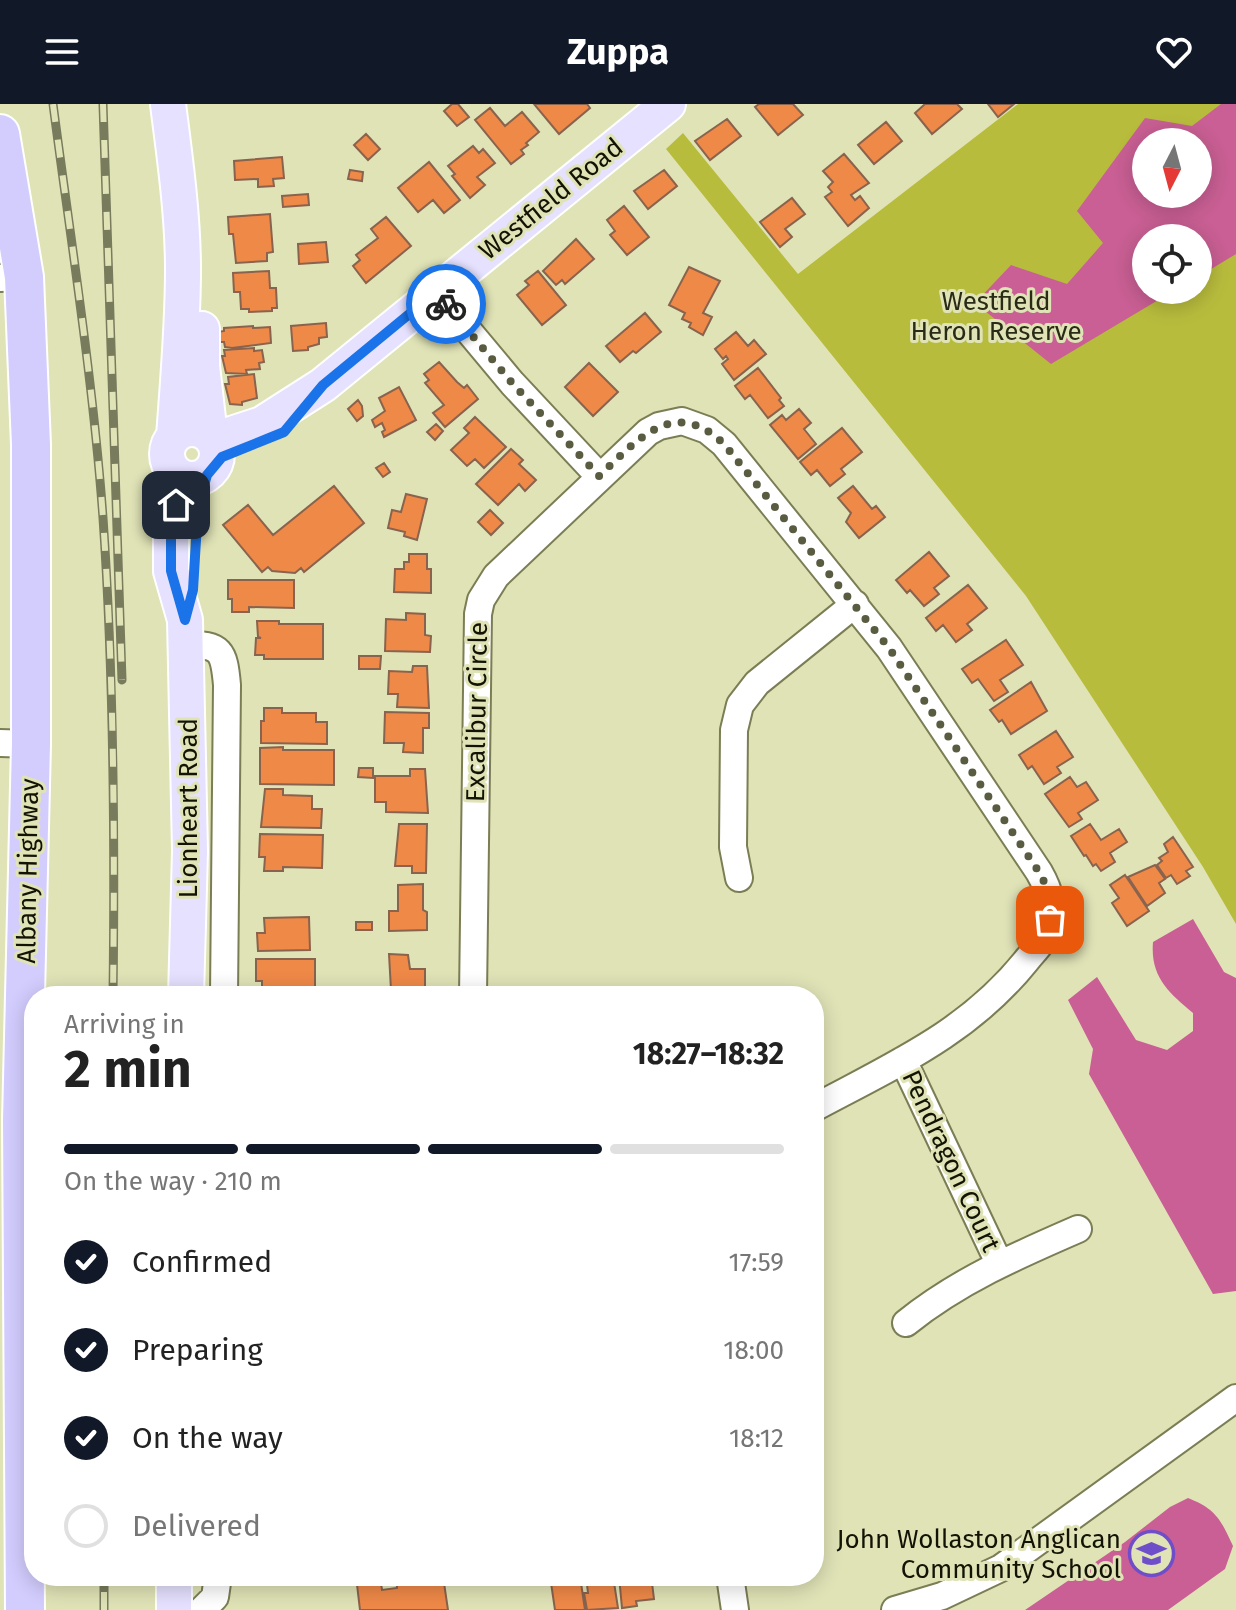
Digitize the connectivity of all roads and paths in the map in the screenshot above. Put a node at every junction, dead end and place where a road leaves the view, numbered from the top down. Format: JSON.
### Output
{"nodes":[{"id":1,"x":168,"y":104,"type":"edge"},
{"id":2,"x":181,"y":104,"type":"edge"},
{"id":3,"x":668,"y":104,"type":"edge"},
{"id":4,"x":0,"y":134,"type":"edge"},
{"id":5,"x":176,"y":163,"type":"junction"},
{"id":6,"x":11,"y":261,"type":"edge"},
{"id":7,"x":183,"y":268,"type":"junction"},
{"id":8,"x":436,"y":292,"type":"junction"},
{"id":9,"x":205,"y":459,"type":"junction"},
{"id":10,"x":599,"y":476,"type":"junction"},
{"id":11,"x":855,"y":604,"type":"junction"},
{"id":12,"x":185,"y":633,"type":"junction"},
{"id":13,"x":15,"y":744,"type":"edge"},
{"id":14,"x":739,"y":878,"type":"dead end"},
{"id":15,"x":186,"y":986,"type":"edge"},
{"id":16,"x":224,"y":986,"type":"edge"},
{"id":17,"x":473,"y":986,"type":"edge"},
{"id":18,"x":903,"y":1060,"type":"junction"},
{"id":19,"x":824,"y":1103,"type":"edge"},
{"id":20,"x":11,"y":1122,"type":"edge"},
{"id":21,"x":1078,"y":1229,"type":"dead end"},
{"id":22,"x":999,"y":1263,"type":"junction"},
{"id":23,"x":906,"y":1323,"type":"dead end"},
{"id":24,"x":1236,"y":1398,"type":"edge"},
{"id":25,"x":24,"y":1575,"type":"edge"},
{"id":26,"x":24,"y":1586,"type":"edge"},
{"id":27,"x":174,"y":1586,"type":"edge"},
{"id":28,"x":217,"y":1586,"type":"edge"},
{"id":29,"x":731,"y":1586,"type":"edge"},
{"id":30,"x":25,"y":1610,"type":"edge"},
{"id":31,"x":174,"y":1610,"type":"edge"},
{"id":32,"x":202,"y":1610,"type":"edge"},
{"id":33,"x":735,"y":1610,"type":"edge"},
{"id":34,"x":895,"y":1610,"type":"edge"}],
"edges":[{"from":1,"to":5,"type":"main road"},
{"from":2,"to":5,"type":"main road"},
{"from":3,"to":8,"type":"main road","name":"Westfield Road"},
{"from":4,"to":6,"type":"highway","name":"Albany Highway"},
{"from":5,"to":7,"type":"main road"},
{"from":6,"to":13,"type":"highway","name":"Albany Highway"},
{"from":7,"to":9,"type":"main road","name":"Lionheart Road"},
{"from":7,"to":9,"type":"main road","name":"Westfield Road"},
{"from":8,"to":9,"type":"main road","name":"Westfield Road"},
{"from":8,"to":10,"type":"street"},
{"from":9,"to":12,"type":"main road","name":"Lionheart Road"},
{"from":10,"to":11,"type":"street","name":"Excalibur Circle"},
{"from":10,"to":17,"type":"street","name":"Excalibur Circle"},
{"from":11,"to":14,"type":"street"},
{"from":11,"to":18,"type":"street","name":"Excalibur Circle"},
{"from":12,"to":15,"type":"main road","name":"Lionheart Road"},
{"from":12,"to":16,"type":"street"},
{"from":13,"to":20,"type":"highway","name":"Albany Highway"},
{"from":18,"to":19,"type":"street","name":"Excalibur Circle"},
{"from":18,"to":22,"type":"street","name":"Pendragon Court"},
{"from":20,"to":25,"type":"highway","name":"Albany Highway"},
{"from":21,"to":22,"type":"street","name":"Pendragon Court"},
{"from":22,"to":23,"type":"street","name":"Pendragon Court"},
{"from":24,"to":34,"type":"street"},
{"from":26,"to":30,"type":"highway","name":"Albany Highway"},
{"from":27,"to":31,"type":"main road"},
{"from":28,"to":32,"type":"street"},
{"from":29,"to":33,"type":"street"}]}
